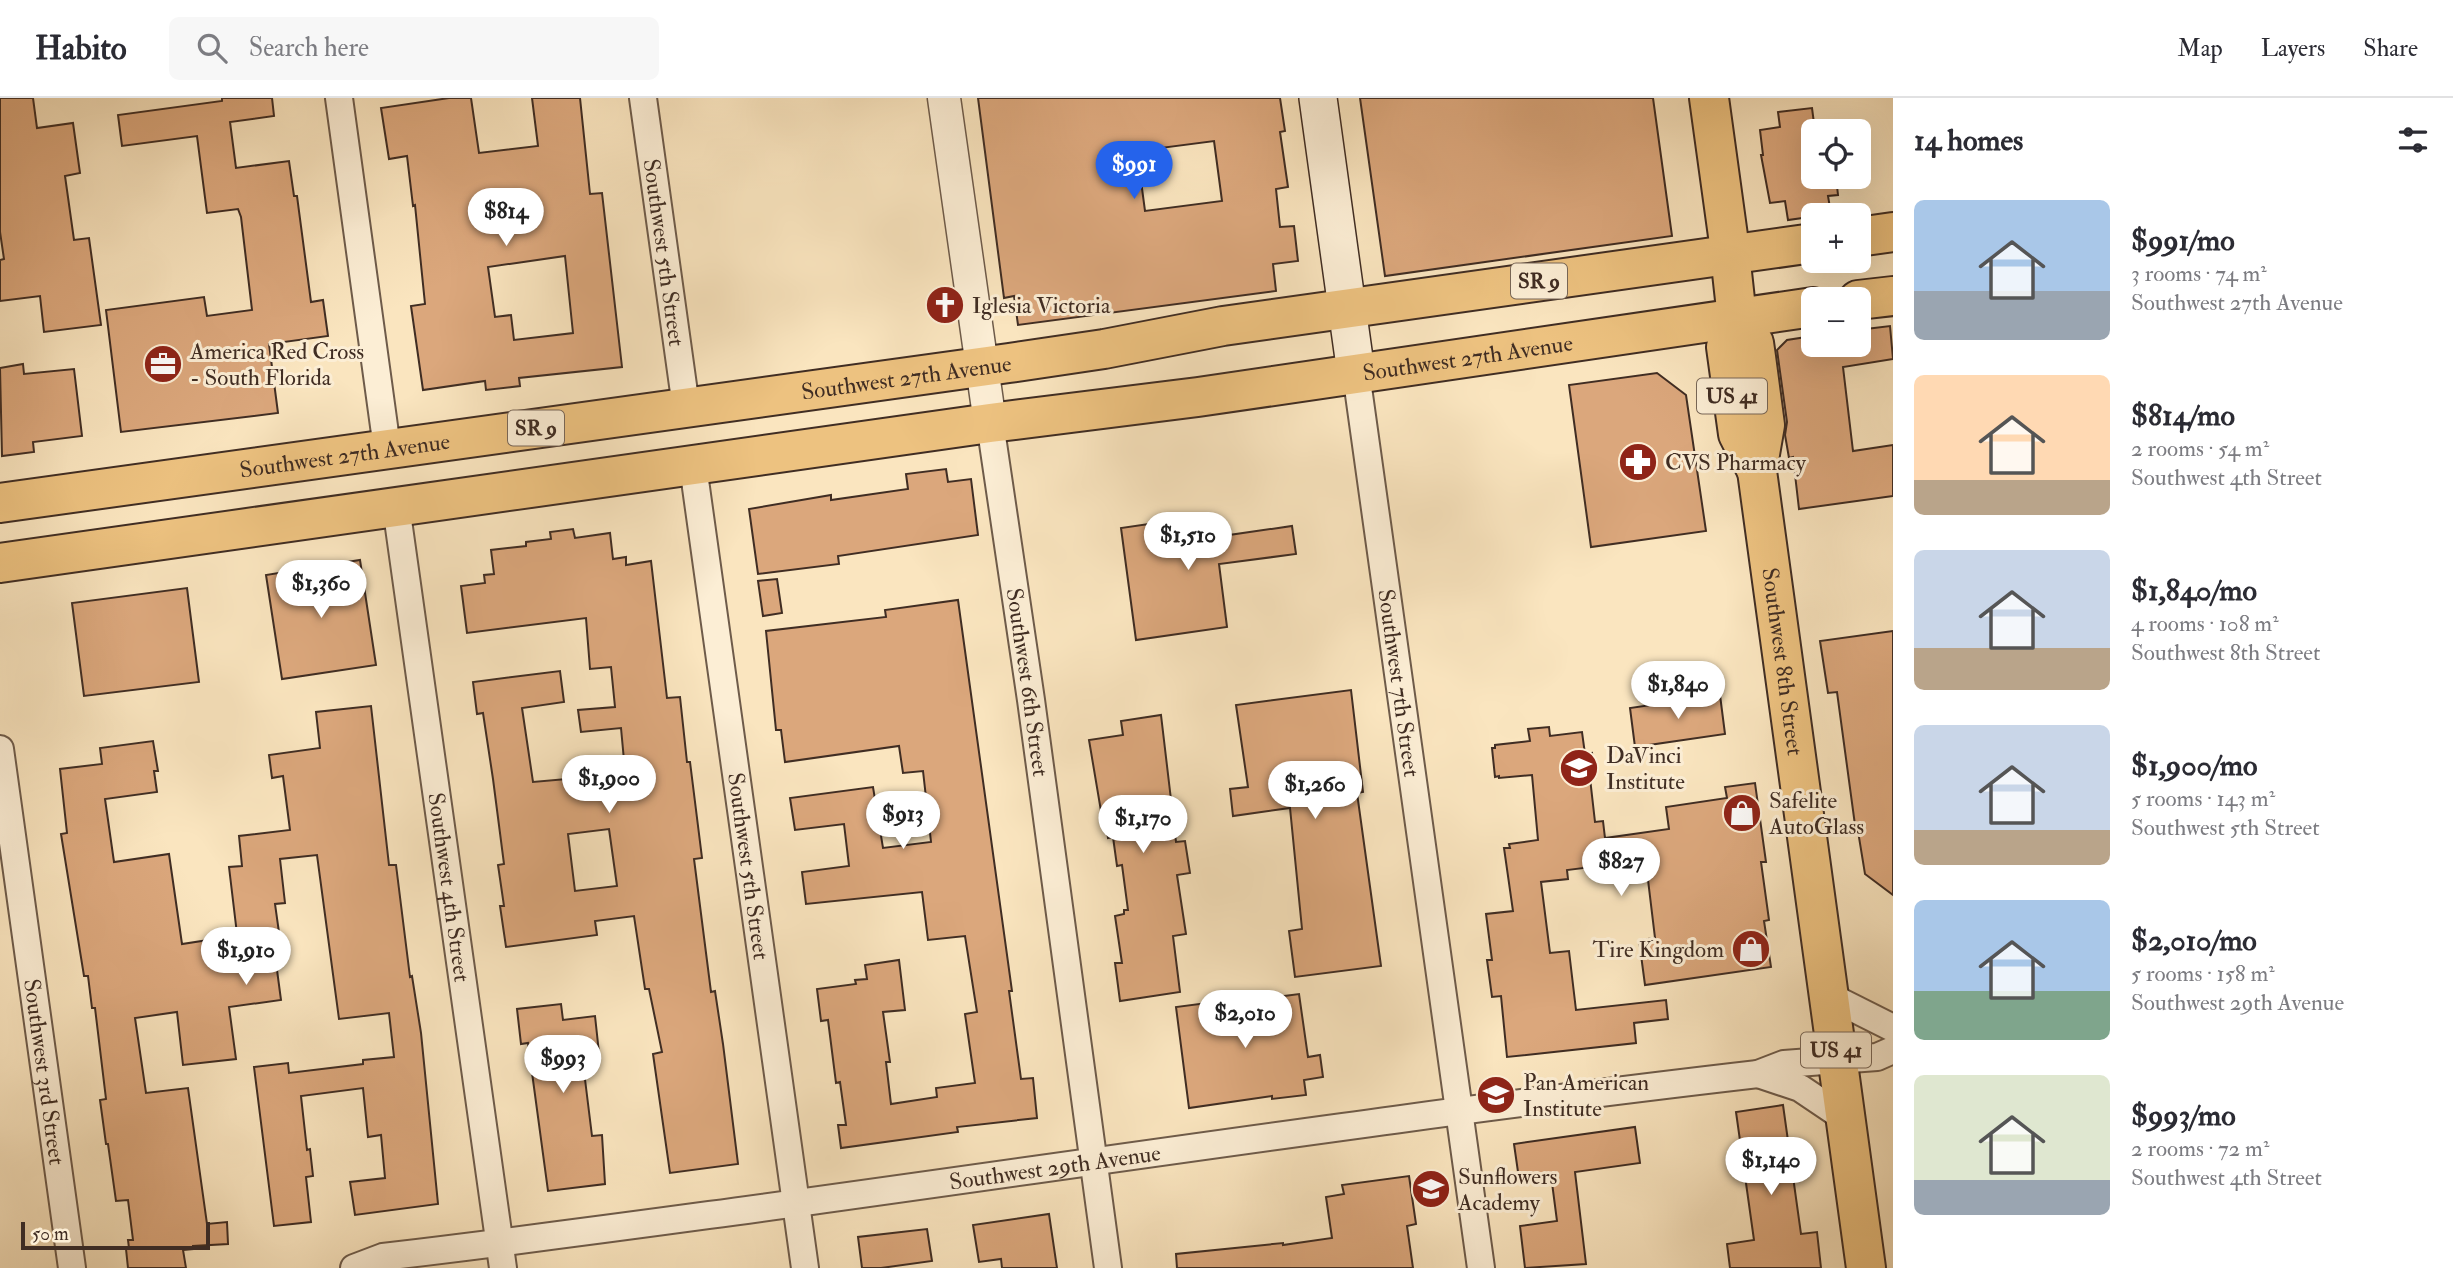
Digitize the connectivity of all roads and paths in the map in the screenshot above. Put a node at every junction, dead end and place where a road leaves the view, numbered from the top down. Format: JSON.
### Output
{"nodes":[{"id":1,"x":339,"y":98,"type":"edge"},
{"id":2,"x":643,"y":98,"type":"edge"},
{"id":3,"x":944,"y":98,"type":"edge"},
{"id":4,"x":1318,"y":98,"type":"edge"},
{"id":5,"x":1709,"y":98,"type":"edge"},
{"id":6,"x":1893,"y":232,"type":"edge"},
{"id":7,"x":1871,"y":235,"type":"edge"},
{"id":8,"x":1801,"y":245,"type":"edge"},
{"id":9,"x":1730,"y":254,"type":"junction"},
{"id":10,"x":1893,"y":296,"type":"edge"},
{"id":11,"x":1871,"y":299,"type":"edge"},
{"id":12,"x":1348,"y":309,"type":"junction"},
{"id":13,"x":1801,"y":309,"type":"edge"},
{"id":14,"x":1737,"y":318,"type":"junction"},
{"id":15,"x":981,"y":367,"type":"junction"},
{"id":16,"x":1356,"y":373,"type":"junction"},
{"id":17,"x":686,"y":407,"type":"junction"},
{"id":18,"x":990,"y":423,"type":"junction"},
{"id":19,"x":387,"y":448,"type":"junction"},
{"id":20,"x":693,"y":466,"type":"junction"},
{"id":21,"x":638,"y":473,"type":"junction"},
{"id":22,"x":16,"y":501,"type":"edge"},
{"id":23,"x":396,"y":506,"type":"junction"},
{"id":24,"x":332,"y":515,"type":"junction"},
{"id":25,"x":0,"y":528,"type":"edge"},
{"id":26,"x":0,"y":563,"type":"edge"},
{"id":27,"x":0,"y":749,"type":"edge"},
{"id":28,"x":1827,"y":995,"type":"junction"},
{"id":29,"x":1893,"y":1028,"type":"edge"},
{"id":30,"x":1893,"y":1050,"type":"edge"},
{"id":31,"x":1838,"y":1060,"type":"junction"},
{"id":32,"x":1758,"y":1074,"type":"junction"},
{"id":33,"x":1459,"y":1111,"type":"junction"},
{"id":34,"x":1846,"y":1119,"type":"junction"},
{"id":35,"x":1092,"y":1162,"type":"junction"},
{"id":36,"x":796,"y":1204,"type":"junction"},
{"id":37,"x":501,"y":1255,"type":"edge"},
{"id":38,"x":72,"y":1268,"type":"edge"},
{"id":39,"x":354,"y":1268,"type":"edge"},
{"id":40,"x":805,"y":1268,"type":"edge"},
{"id":41,"x":1108,"y":1268,"type":"edge"},
{"id":42,"x":1480,"y":1268,"type":"edge"},
{"id":43,"x":1866,"y":1268,"type":"edge"}],
"edges":[{"from":1,"to":19,"type":"street"},
{"from":2,"to":17,"type":"street","name":"Southwest 5th Street"},
{"from":3,"to":15,"type":"street","name":"Southwest 6th Street"},
{"from":4,"to":12,"type":"main road","name":"Southwest 7th Street"},
{"from":5,"to":9,"type":"main road","name":"Southwest 8th Street","number":"US 41"},
{"from":6,"to":7,"type":"main road"},
{"from":8,"to":9,"type":"main road","name":"Southwest 27th Avenue","number":"SR 9"},
{"from":9,"to":12,"type":"main road","name":"Southwest 27th Avenue","number":"SR 9"},
{"from":9,"to":14,"type":"main road","name":"Southwest 8th Street","number":"US 41"},
{"from":10,"to":11,"type":"main road"},
{"from":12,"to":15,"type":"main road","name":"Southwest 27th Avenue","number":"SR 9"},
{"from":12,"to":16,"type":"main road","name":"Southwest 7th Street"},
{"from":13,"to":14,"type":"main road","name":"Southwest 27th Avenue"},
{"from":14,"to":16,"type":"main road","name":"Southwest 27th Avenue"},
{"from":14,"to":28,"type":"main road","name":"Southwest 8th Street","number":"US 41"},
{"from":15,"to":17,"type":"main road","name":"Southwest 27th Avenue","number":"SR 9"},
{"from":15,"to":18,"type":"street","name":"Southwest 6th Street"},
{"from":16,"to":18,"type":"main road","name":"Southwest 27th Avenue"},
{"from":16,"to":33,"type":"street","name":"Southwest 7th Street"},
{"from":17,"to":19,"type":"main road","name":"Southwest 27th Avenue","number":"SR 9"},
{"from":17,"to":21,"type":"main road"},
{"from":18,"to":20,"type":"main road","name":"Southwest 27th Avenue"},
{"from":18,"to":35,"type":"street","name":"Southwest 6th Street"},
{"from":19,"to":22,"type":"main road","name":"Southwest 27th Avenue","number":"SR 9"},
{"from":19,"to":24,"type":"main road"},
{"from":20,"to":21,"type":"main road","name":"Southwest 27th Avenue"},
{"from":20,"to":36,"type":"street","name":"Southwest 5th Street"},
{"from":21,"to":23,"type":"main road","name":"Southwest 27th Avenue"},
{"from":22,"to":25,"type":"main road"},
{"from":23,"to":24,"type":"main road","name":"Southwest 27th Avenue"},
{"from":23,"to":37,"type":"street","name":"Southwest 4th Street"},
{"from":24,"to":26,"type":"main road","name":"Southwest 27th Avenue"},
{"from":27,"to":38,"type":"street","name":"Southwest 3rd Street"},
{"from":28,"to":29,"type":"street"},
{"from":28,"to":31,"type":"main road","name":"Southwest 8th Street","number":"US 41"},
{"from":30,"to":31,"type":"street","name":"Southwest 29th Avenue"},
{"from":31,"to":32,"type":"street","name":"Southwest 29th Avenue"},
{"from":31,"to":34,"type":"main road","name":"Southwest 8th Street","number":"US 41"},
{"from":32,"to":33,"type":"street","name":"Southwest 29th Avenue"},
{"from":32,"to":34,"type":"street","name":"Southwest 29th Avenue"},
{"from":33,"to":35,"type":"street","name":"Southwest 29th Avenue"},
{"from":33,"to":42,"type":"street","name":"Southwest 7th Street"},
{"from":34,"to":43,"type":"main road","name":"Southwest 8th Street","number":"US 41"},
{"from":35,"to":36,"type":"street","name":"Southwest 29th Avenue"},
{"from":35,"to":41,"type":"street","name":"Southwest 6th Street"},
{"from":36,"to":37,"type":"street","name":"Southwest 29th Avenue"},
{"from":36,"to":40,"type":"street","name":"Southwest 5th Street"},
{"from":37,"to":39,"type":"street","name":"Southwest 29th Avenue"}]}
